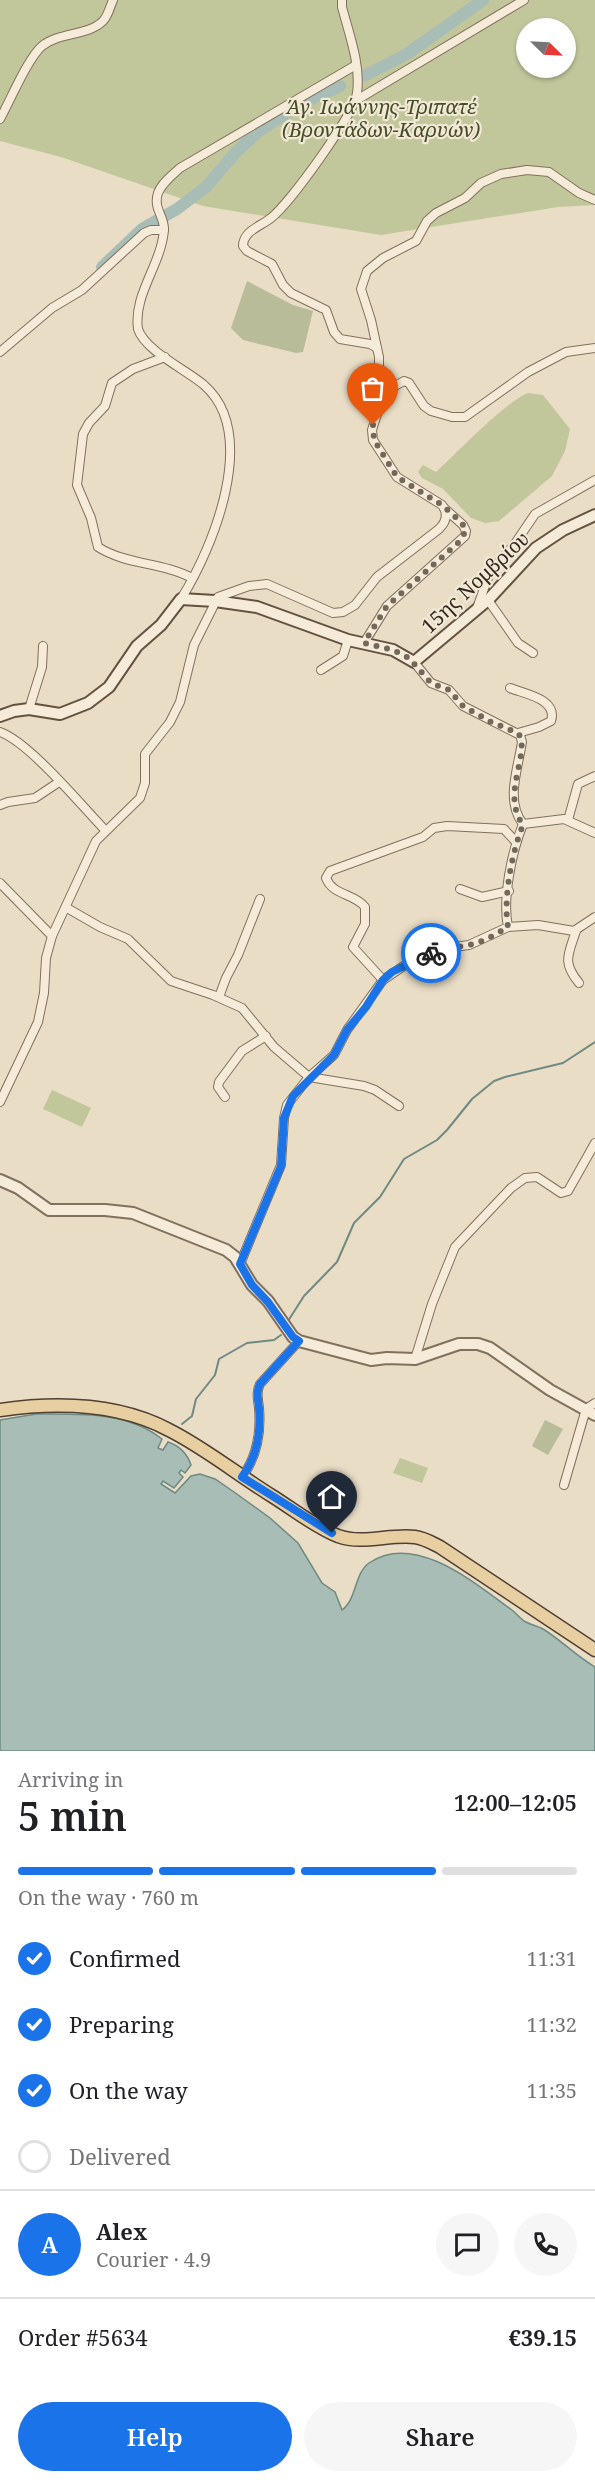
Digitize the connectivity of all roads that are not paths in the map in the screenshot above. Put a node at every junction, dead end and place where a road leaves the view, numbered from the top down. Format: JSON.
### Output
{"nodes":[{"id":1,"x":113,"y":0,"type":"edge"},
{"id":2,"x":342,"y":0,"type":"edge"},
{"id":3,"x":524,"y":0,"type":"edge"},
{"id":4,"x":357,"y":68,"type":"junction"},
{"id":5,"x":356,"y":98,"type":"junction"},
{"id":6,"x":0,"y":119,"type":"edge"},
{"id":7,"x":595,"y":200,"type":"edge"},
{"id":8,"x":163,"y":227,"type":"junction"},
{"id":9,"x":377,"y":348,"type":"junction"},
{"id":10,"x":595,"y":348,"type":"edge"},
{"id":11,"x":0,"y":352,"type":"edge"},
{"id":12,"x":165,"y":357,"type":"junction"},
{"id":13,"x":377,"y":414,"type":"junction"},
{"id":14,"x":595,"y":480,"type":"edge"},
{"id":15,"x":444,"y":508,"type":"junction"},
{"id":16,"x":595,"y":515,"type":"edge"},
{"id":17,"x":192,"y":578,"type":"junction"},
{"id":18,"x":181,"y":599,"type":"junction"},
{"id":19,"x":488,"y":600,"type":"junction"},
{"id":20,"x":215,"y":601,"type":"junction"},
{"id":21,"x":477,"y":608,"type":"junction"},
{"id":22,"x":348,"y":640,"type":"junction"},
{"id":23,"x":364,"y":643,"type":"junction"},
{"id":24,"x":44,"y":646,"type":"dead end"},
{"id":25,"x":533,"y":654,"type":"dead end"},
{"id":26,"x":414,"y":662,"type":"junction"},
{"id":27,"x":321,"y":670,"type":"dead end"},
{"id":28,"x":510,"y":688,"type":"dead end"},
{"id":29,"x":29,"y":710,"type":"junction"},
{"id":30,"x":0,"y":716,"type":"edge"},
{"id":31,"x":0,"y":732,"type":"edge"},
{"id":32,"x":518,"y":733,"type":"junction"},
{"id":33,"x":595,"y":776,"type":"edge"},
{"id":34,"x":59,"y":782,"type":"junction"},
{"id":35,"x":0,"y":805,"type":"edge"},
{"id":36,"x":568,"y":820,"type":"junction"},
{"id":37,"x":523,"y":825,"type":"junction"},
{"id":38,"x":105,"y":830,"type":"junction"},
{"id":39,"x":595,"y":833,"type":"edge"},
{"id":40,"x":516,"y":842,"type":"junction"},
{"id":41,"x":0,"y":884,"type":"edge"},
{"id":42,"x":460,"y":890,"type":"dead end"},
{"id":43,"x":508,"y":891,"type":"junction"},
{"id":44,"x":260,"y":900,"type":"dead end"},
{"id":45,"x":66,"y":908,"type":"junction"},
{"id":46,"x":595,"y":917,"type":"edge"},
{"id":47,"x":508,"y":927,"type":"junction"},
{"id":48,"x":576,"y":931,"type":"junction"},
{"id":49,"x":52,"y":936,"type":"junction"},
{"id":50,"x":383,"y":980,"type":"junction"},
{"id":51,"x":579,"y":983,"type":"dead end"},
{"id":52,"x":219,"y":997,"type":"junction"},
{"id":53,"x":266,"y":1036,"type":"junction"},
{"id":54,"x":309,"y":1077,"type":"junction"},
{"id":55,"x":225,"y":1097,"type":"dead end"},
{"id":56,"x":0,"y":1102,"type":"edge"},
{"id":57,"x":399,"y":1106,"type":"dead end"},
{"id":58,"x":595,"y":1143,"type":"edge"},
{"id":59,"x":0,"y":1180,"type":"edge"},
{"id":60,"x":240,"y":1264,"type":"junction"},
{"id":61,"x":299,"y":1341,"type":"junction"},
{"id":62,"x":415,"y":1359,"type":"junction"},
{"id":63,"x":0,"y":1405,"type":"edge"},
{"id":64,"x":592,"y":1409,"type":"edge"},
{"id":65,"x":0,"y":1410,"type":"edge"},
{"id":66,"x":244,"y":1475,"type":"junction"},
{"id":67,"x":564,"y":1485,"type":"dead end"},
{"id":68,"x":595,"y":1644,"type":"edge"},
{"id":69,"x":595,"y":1650,"type":"edge"}],
"edges":[{"from":1,"to":6,"type":"street"},
{"from":2,"to":4,"type":"street"},
{"from":3,"to":5,"type":"street"},
{"from":4,"to":5,"type":"street"},
{"from":4,"to":8,"type":"street"},
{"from":5,"to":9,"type":"street"},
{"from":7,"to":9,"type":"street"},
{"from":8,"to":11,"type":"street"},
{"from":8,"to":12,"type":"street"},
{"from":9,"to":13,"type":"street"},
{"from":10,"to":13,"type":"street"},
{"from":12,"to":17,"type":"street"},
{"from":12,"to":17,"type":"street"},
{"from":13,"to":15,"type":"street"},
{"from":14,"to":21,"type":"street"},
{"from":15,"to":20,"type":"street"},
{"from":15,"to":23,"type":"street"},
{"from":16,"to":19,"type":"main road","name":"15ης Νομβρίου"},
{"from":17,"to":18,"type":"street"},
{"from":18,"to":20,"type":"main road"},
{"from":18,"to":29,"type":"main road"},
{"from":19,"to":21,"type":"main road","name":"15ης Νομβρίου"},
{"from":19,"to":25,"type":"street"},
{"from":20,"to":22,"type":"main road"},
{"from":20,"to":38,"type":"street"},
{"from":21,"to":26,"type":"main road","name":"15ης Νομβρίου"},
{"from":22,"to":23,"type":"main road"},
{"from":22,"to":27,"type":"street"},
{"from":23,"to":26,"type":"main road"},
{"from":24,"to":29,"type":"street"},
{"from":26,"to":32,"type":"street"},
{"from":28,"to":32,"type":"street"},
{"from":29,"to":30,"type":"main road"},
{"from":31,"to":34,"type":"street"},
{"from":32,"to":37,"type":"street"},
{"from":33,"to":36,"type":"street"},
{"from":34,"to":35,"type":"street"},
{"from":34,"to":38,"type":"street"},
{"from":36,"to":37,"type":"street"},
{"from":36,"to":39,"type":"street"},
{"from":37,"to":40,"type":"street"},
{"from":38,"to":45,"type":"street"},
{"from":40,"to":43,"type":"street"},
{"from":40,"to":50,"type":"street"},
{"from":41,"to":49,"type":"street"},
{"from":42,"to":43,"type":"street"},
{"from":43,"to":47,"type":"street"},
{"from":44,"to":52,"type":"street"},
{"from":45,"to":49,"type":"street"},
{"from":45,"to":52,"type":"street"},
{"from":46,"to":48,"type":"street"},
{"from":47,"to":48,"type":"street"},
{"from":47,"to":50,"type":"street"},
{"from":48,"to":51,"type":"street"},
{"from":49,"to":56,"type":"street"},
{"from":50,"to":54,"type":"street"},
{"from":52,"to":53,"type":"street"},
{"from":53,"to":54,"type":"street"},
{"from":53,"to":55,"type":"street"},
{"from":54,"to":57,"type":"street"},
{"from":54,"to":60,"type":"street"},
{"from":58,"to":62,"type":"street"},
{"from":59,"to":60,"type":"main road"},
{"from":60,"to":61,"type":"main road"},
{"from":61,"to":62,"type":"main road"},
{"from":61,"to":66,"type":"street"},
{"from":62,"to":64,"type":"main road"},
{"from":63,"to":66,"type":"main road"},
{"from":64,"to":67,"type":"street"},
{"from":65,"to":66,"type":"main road"},
{"from":66,"to":68,"type":"main road"},
{"from":66,"to":69,"type":"main road"}]}
